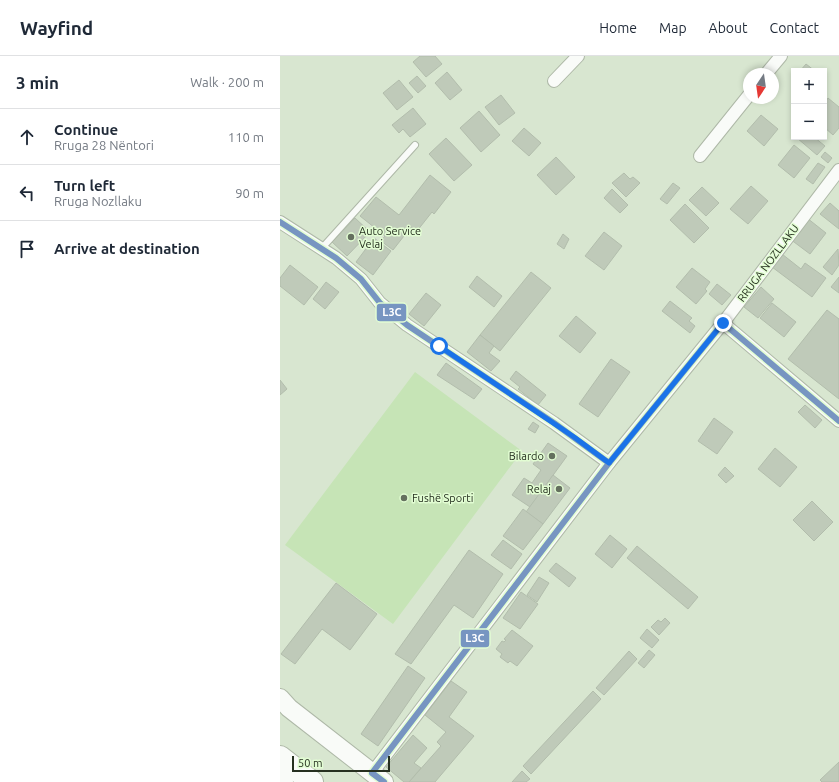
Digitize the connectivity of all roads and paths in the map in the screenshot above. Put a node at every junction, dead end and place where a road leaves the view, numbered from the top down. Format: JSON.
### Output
{"nodes":[{"id":1,"x":578,"y":56,"type":"edge"},
{"id":2,"x":780,"y":56,"type":"edge"},
{"id":3,"x":771,"y":68,"type":"edge"},
{"id":4,"x":554,"y":81,"type":"dead end"},
{"id":5,"x":743,"y":102,"type":"edge"},
{"id":6,"x":415,"y":145,"type":"dead end"},
{"id":7,"x":700,"y":156,"type":"dead end"},
{"id":8,"x":839,"y":170,"type":"edge"},
{"id":9,"x":280,"y":222,"type":"edge"},
{"id":10,"x":322,"y":248,"type":"junction"},
{"id":11,"x":723,"y":323,"type":"junction"},
{"id":12,"x":839,"y":421,"type":"edge"},
{"id":13,"x":609,"y":463,"type":"junction"},
{"id":14,"x":280,"y":698,"type":"edge"},
{"id":15,"x":280,"y":757,"type":"edge"},
{"id":16,"x":378,"y":777,"type":"edge"},
{"id":17,"x":312,"y":782,"type":"edge"}],
"edges":[{"from":1,"to":4,"type":"street"},
{"from":2,"to":3,"type":"street"},
{"from":5,"to":7,"type":"street"},
{"from":6,"to":10,"type":"lane"},
{"from":8,"to":11,"type":"street","name":"RRUGA NOZLLAKU"},
{"from":9,"to":10,"type":"street"},
{"from":10,"to":13,"type":"street"},
{"from":11,"to":12,"type":"street"},
{"from":11,"to":13,"type":"street","name":"RRUGA NOZLLAKU"},
{"from":13,"to":16,"type":"street","name":"RRUGA NOZLLAKU"},
{"from":14,"to":16,"type":"main road"},
{"from":15,"to":17,"type":"highway"}]}
